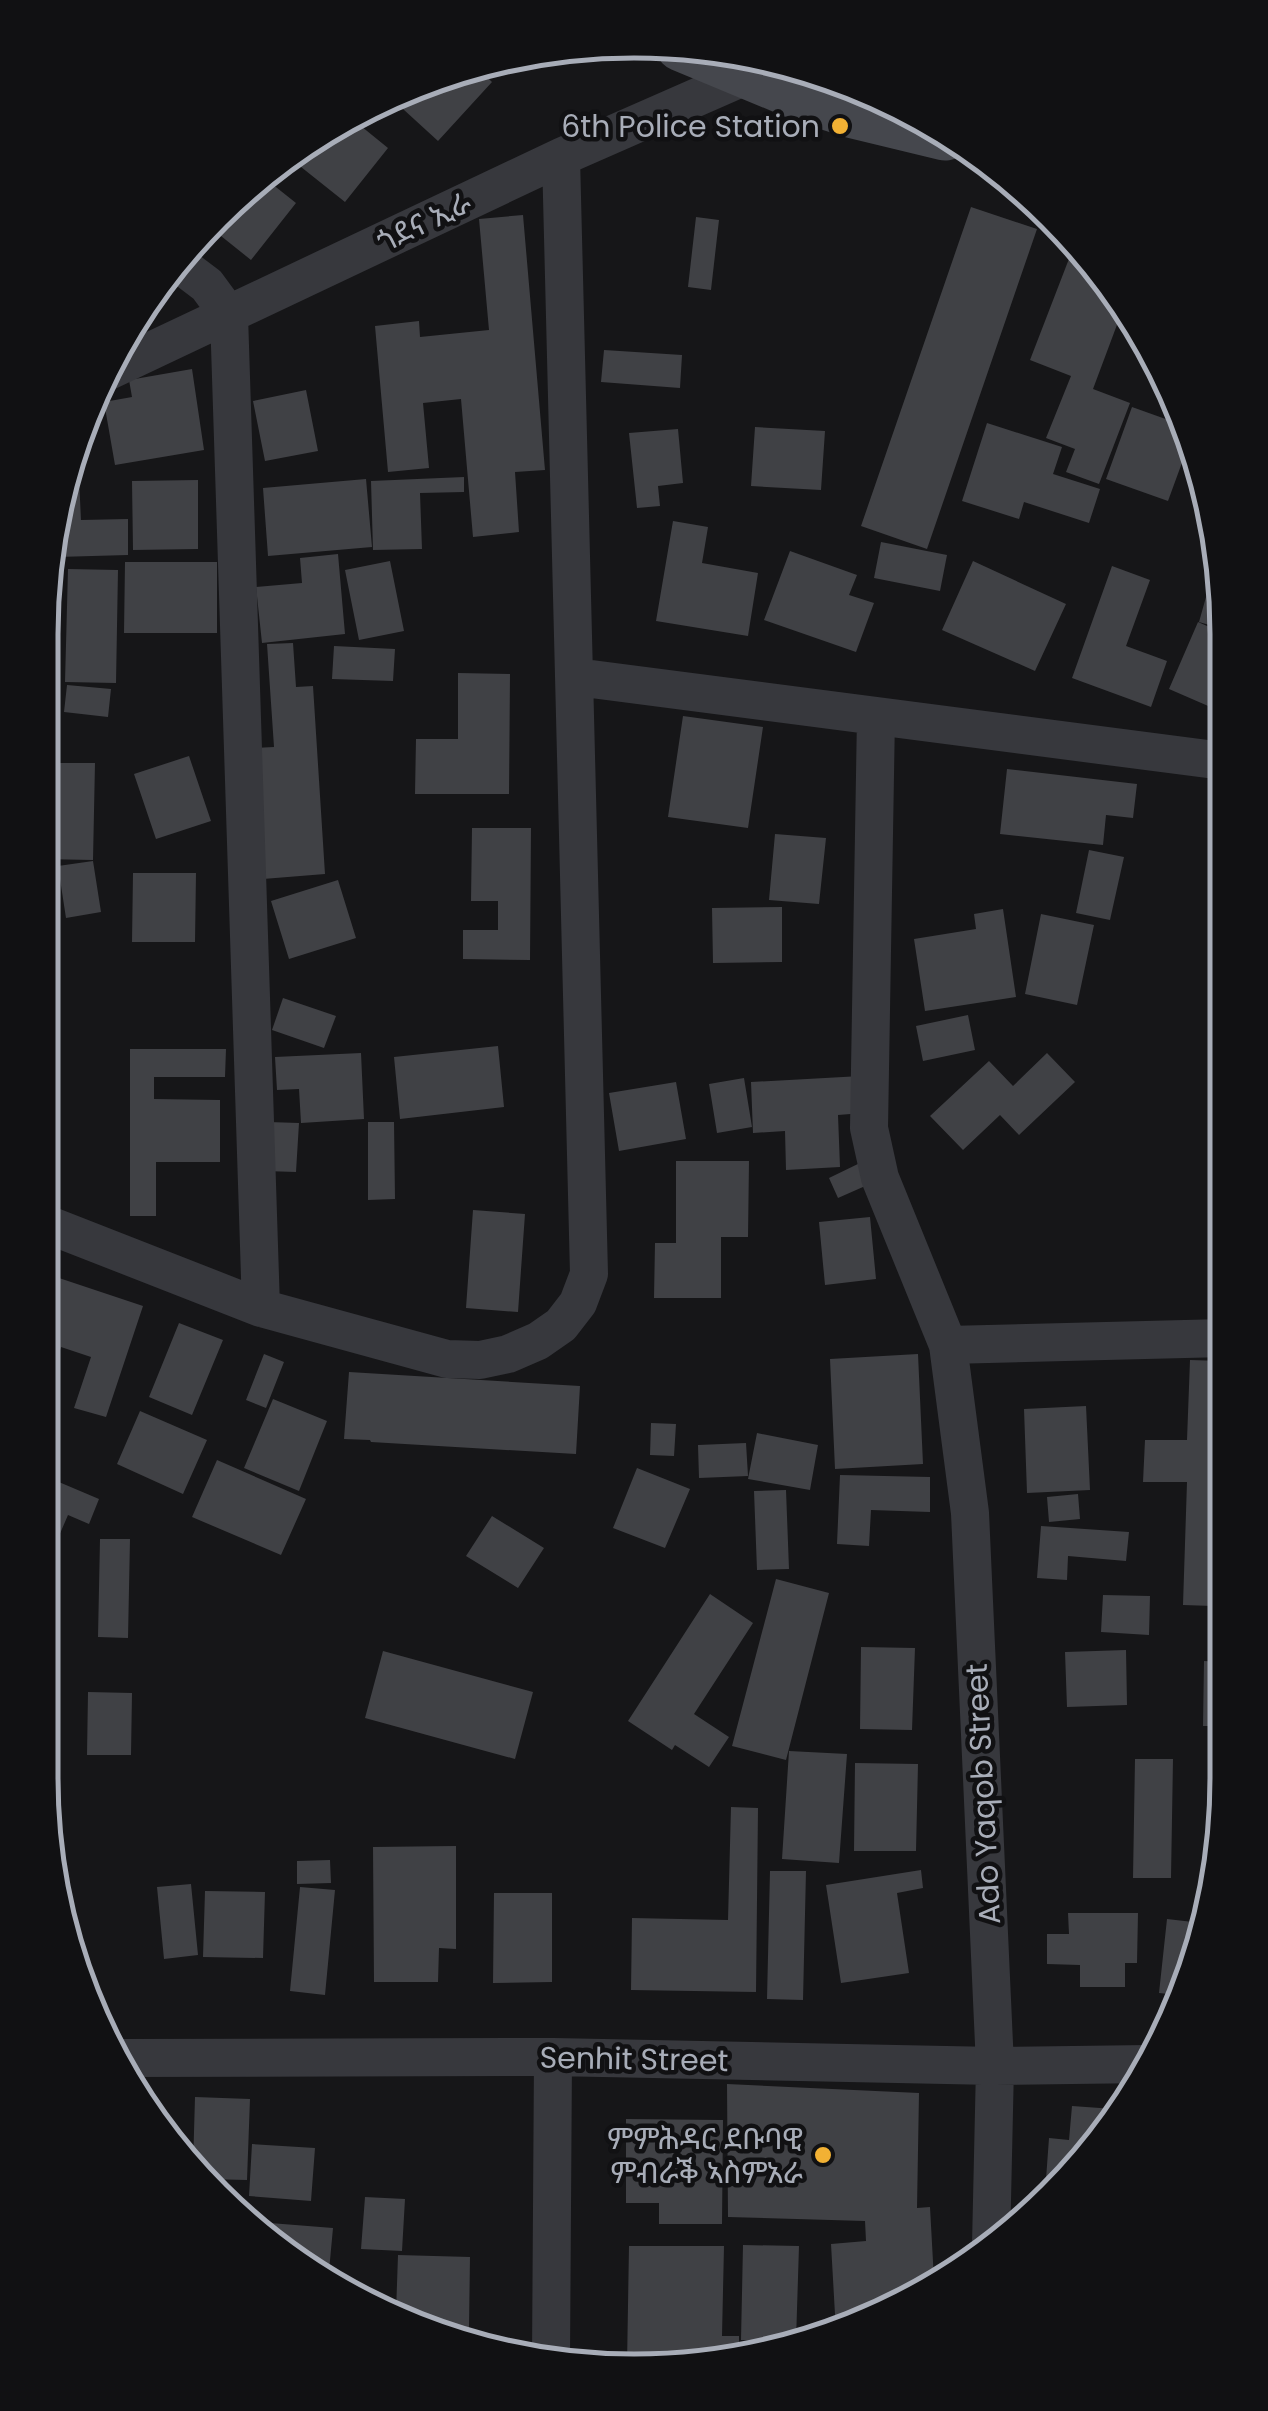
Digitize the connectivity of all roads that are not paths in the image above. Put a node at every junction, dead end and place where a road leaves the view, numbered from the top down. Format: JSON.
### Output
{"nodes":[{"id":1,"x":733,"y":67,"type":"edge"},
{"id":2,"x":750,"y":74,"type":"junction"},
{"id":3,"x":895,"y":120,"type":"edge"},
{"id":4,"x":561,"y":157,"type":"junction"},
{"id":5,"x":187,"y":270,"type":"edge"},
{"id":6,"x":228,"y":316,"type":"junction"},
{"id":7,"x":126,"y":363,"type":"edge"},
{"id":8,"x":576,"y":677,"type":"junction"},
{"id":9,"x":876,"y":716,"type":"junction"},
{"id":10,"x":1210,"y":759,"type":"edge"},
{"id":11,"x":58,"y":1229,"type":"edge"},
{"id":12,"x":261,"y":1308,"type":"junction"},
{"id":13,"x":1210,"y":1338,"type":"edge"},
{"id":14,"x":948,"y":1345,"type":"junction"},
{"id":15,"x":131,"y":2058,"type":"edge"},
{"id":16,"x":552,"y":2058,"type":"junction"},
{"id":17,"x":1133,"y":2064,"type":"edge"},
{"id":18,"x":995,"y":2066,"type":"junction"},
{"id":19,"x":991,"y":2229,"type":"edge"},
{"id":20,"x":552,"y":2348,"type":"edge"}],
"edges":[{"from":1,"to":2,"type":"main road"},
{"from":2,"to":3,"type":"main road"},
{"from":2,"to":4,"type":"street","name":"ጎደና ኢራ"},
{"from":4,"to":6,"type":"street","name":"ጎደና ኢራ"},
{"from":4,"to":8,"type":"street"},
{"from":5,"to":6,"type":"street"},
{"from":6,"to":7,"type":"street","name":"ጎደና ኢራ"},
{"from":6,"to":12,"type":"street"},
{"from":8,"to":9,"type":"street"},
{"from":8,"to":12,"type":"street"},
{"from":9,"to":10,"type":"street"},
{"from":9,"to":14,"type":"street","name":"Ado Yaqob Street"},
{"from":11,"to":12,"type":"street"},
{"from":13,"to":14,"type":"street"},
{"from":14,"to":18,"type":"street","name":"Ado Yaqob Street"},
{"from":15,"to":16,"type":"street","name":"Senhit Street"},
{"from":16,"to":18,"type":"street","name":"Senhit Street"},
{"from":16,"to":20,"type":"street"},
{"from":17,"to":18,"type":"street","name":"Senhit Street"},
{"from":18,"to":19,"type":"street","name":"Ado Yaqob Street"}]}
